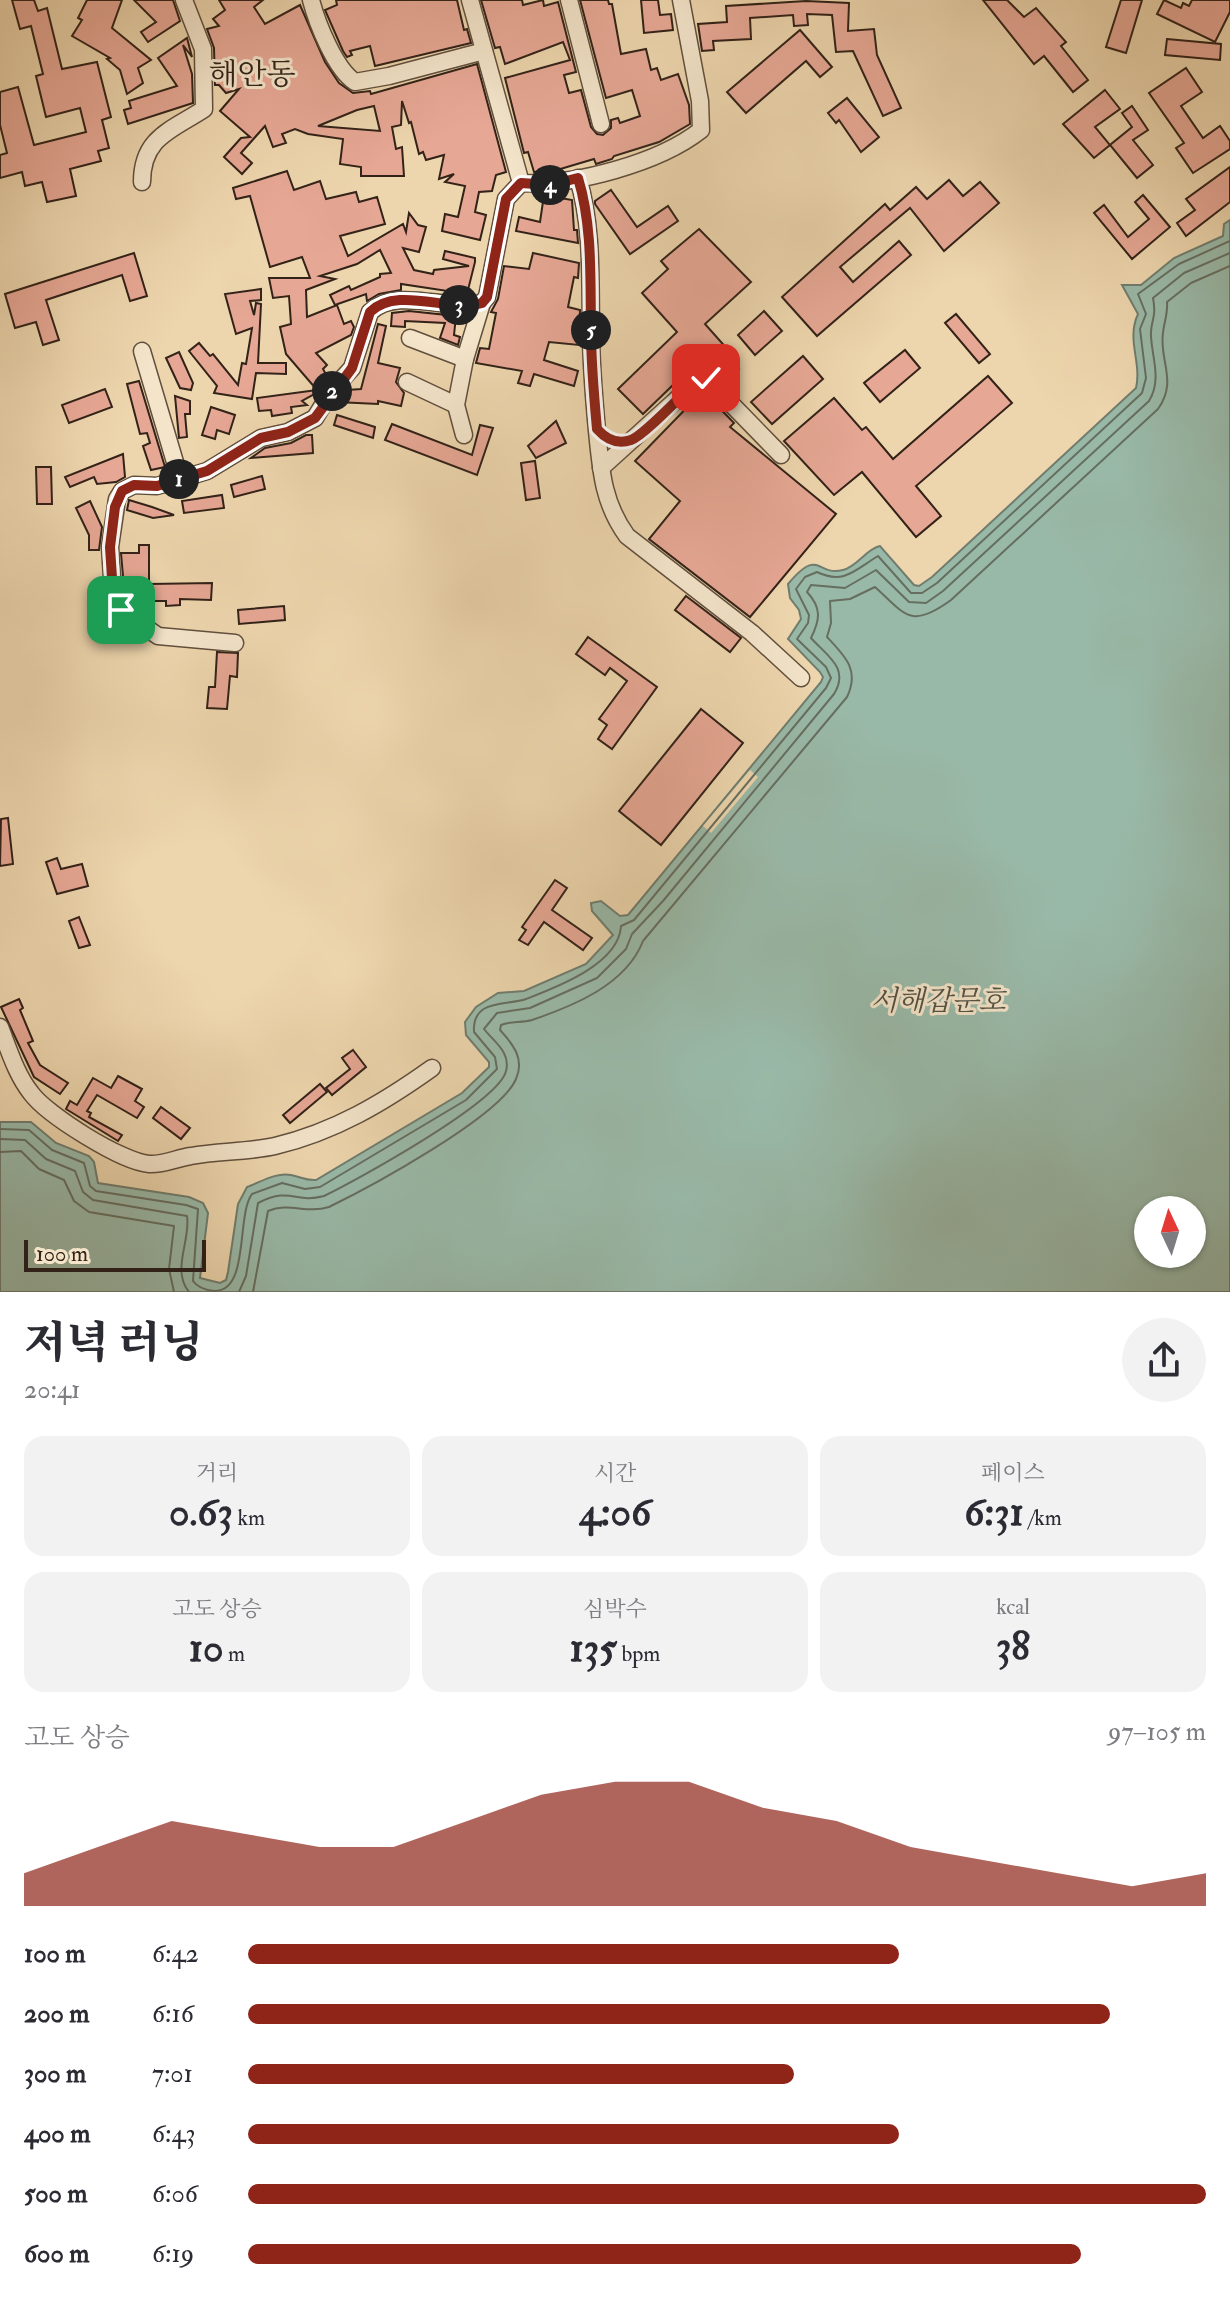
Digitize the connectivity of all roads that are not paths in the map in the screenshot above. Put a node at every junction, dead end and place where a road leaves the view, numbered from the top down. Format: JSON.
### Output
{"nodes":[{"id":1,"x":184,"y":0,"type":"edge"},
{"id":2,"x":311,"y":0,"type":"edge"},
{"id":3,"x":470,"y":0,"type":"edge"},
{"id":4,"x":569,"y":0,"type":"edge"},
{"id":5,"x":681,"y":0,"type":"edge"},
{"id":6,"x":484,"y":51,"type":"junction"},
{"id":7,"x":601,"y":124,"type":"dead end"},
{"id":8,"x":578,"y":178,"type":"junction"},
{"id":9,"x":142,"y":182,"type":"dead end"},
{"id":10,"x":521,"y":183,"type":"junction"},
{"id":11,"x":482,"y":303,"type":"junction"},
{"id":12,"x":410,"y":338,"type":"dead end"},
{"id":13,"x":142,"y":351,"type":"dead end"},
{"id":14,"x":465,"y":359,"type":"junction"},
{"id":15,"x":407,"y":382,"type":"dead end"},
{"id":16,"x":456,"y":405,"type":"junction"},
{"id":17,"x":597,"y":429,"type":"junction"},
{"id":18,"x":464,"y":435,"type":"dead end"},
{"id":19,"x":633,"y":440,"type":"junction"},
{"id":20,"x":781,"y":455,"type":"dead end"},
{"id":21,"x":601,"y":468,"type":"junction"},
{"id":22,"x":180,"y":479,"type":"junction"},
{"id":23,"x":235,"y":643,"type":"dead end"},
{"id":24,"x":801,"y":678,"type":"dead end"},
{"id":25,"x":0,"y":1027,"type":"edge"},
{"id":26,"x":432,"y":1068,"type":"dead end"}],
"edges":[{"from":1,"to":9,"type":"street"},
{"from":2,"to":6,"type":"street"},
{"from":3,"to":6,"type":"street"},
{"from":4,"to":7,"type":"street"},
{"from":5,"to":8,"type":"street"},
{"from":6,"to":10,"type":"street"},
{"from":8,"to":10,"type":"street"},
{"from":8,"to":17,"type":"street"},
{"from":10,"to":11,"type":"street"},
{"from":11,"to":14,"type":"street"},
{"from":11,"to":22,"type":"street"},
{"from":12,"to":14,"type":"street"},
{"from":13,"to":22,"type":"street"},
{"from":14,"to":16,"type":"street"},
{"from":15,"to":16,"type":"street"},
{"from":16,"to":18,"type":"street"},
{"from":17,"to":19,"type":"street"},
{"from":17,"to":21,"type":"street"},
{"from":19,"to":20,"type":"street"},
{"from":19,"to":21,"type":"street"},
{"from":21,"to":24,"type":"street"},
{"from":22,"to":23,"type":"street"},
{"from":25,"to":26,"type":"street"}]}
